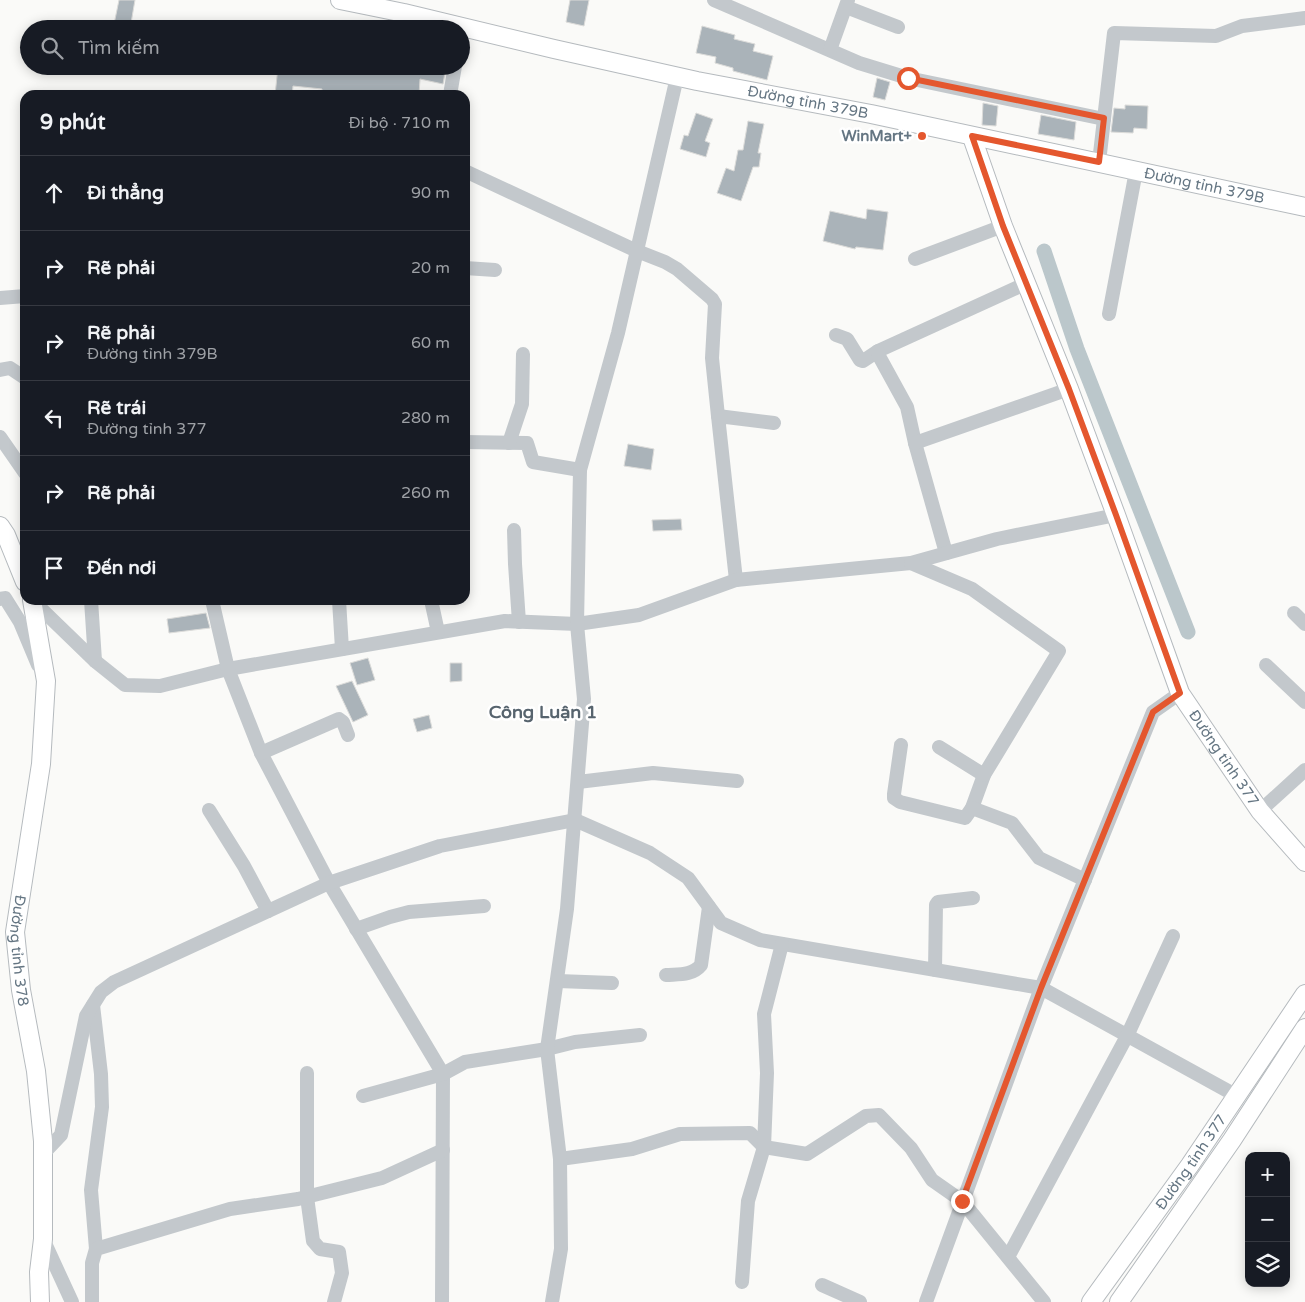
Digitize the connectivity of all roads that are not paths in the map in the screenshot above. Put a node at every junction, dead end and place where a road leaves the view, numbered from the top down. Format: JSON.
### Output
{"nodes":[{"id":1,"x":340,"y":0,"type":"edge"},
{"id":2,"x":714,"y":0,"type":"edge"},
{"id":3,"x":847,"y":4,"type":"edge"},
{"id":4,"x":738,"y":5,"type":"edge"},
{"id":5,"x":1305,"y":18,"type":"edge"},
{"id":6,"x":427,"y":20,"type":"edge"},
{"id":7,"x":898,"y":27,"type":"dead end"},
{"id":8,"x":470,"y":33,"type":"edge"},
{"id":9,"x":830,"y":50,"type":"junction"},
{"id":10,"x":453,"y":75,"type":"edge"},
{"id":11,"x":677,"y":77,"type":"junction"},
{"id":12,"x":451,"y":90,"type":"edge"},
{"id":13,"x":1104,"y":118,"type":"junction"},
{"id":14,"x":972,"y":136,"type":"junction"},
{"id":15,"x":1099,"y":162,"type":"junction"},
{"id":16,"x":1136,"y":171,"type":"junction"},
{"id":17,"x":470,"y":173,"type":"edge"},
{"id":18,"x":1305,"y":207,"type":"edge"},
{"id":19,"x":1003,"y":226,"type":"junction"},
{"id":20,"x":637,"y":251,"type":"junction"},
{"id":21,"x":915,"y":259,"type":"dead end"},
{"id":22,"x":470,"y":268,"type":"edge"},
{"id":23,"x":495,"y":270,"type":"dead end"},
{"id":24,"x":1026,"y":283,"type":"junction"},
{"id":25,"x":20,"y":296,"type":"edge"},
{"id":26,"x":0,"y":298,"type":"edge"},
{"id":27,"x":1110,"y":314,"type":"dead end"},
{"id":28,"x":836,"y":335,"type":"dead end"},
{"id":29,"x":878,"y":351,"type":"junction"},
{"id":30,"x":523,"y":354,"type":"dead end"},
{"id":31,"x":0,"y":370,"type":"edge"},
{"id":32,"x":20,"y":374,"type":"edge"},
{"id":33,"x":1069,"y":389,"type":"junction"},
{"id":34,"x":718,"y":416,"type":"junction"},
{"id":35,"x":774,"y":422,"type":"dead end"},
{"id":36,"x":0,"y":437,"type":"edge"},
{"id":37,"x":470,"y":442,"type":"edge"},
{"id":38,"x":509,"y":443,"type":"junction"},
{"id":39,"x":915,"y":443,"type":"junction"},
{"id":40,"x":20,"y":466,"type":"edge"},
{"id":41,"x":580,"y":470,"type":"junction"},
{"id":42,"x":1116,"y":515,"type":"junction"},
{"id":43,"x":0,"y":526,"type":"edge"},
{"id":44,"x":514,"y":530,"type":"dead end"},
{"id":45,"x":946,"y":553,"type":"junction"},
{"id":46,"x":910,"y":563,"type":"junction"},
{"id":47,"x":20,"y":570,"type":"edge"},
{"id":48,"x":736,"y":580,"type":"junction"},
{"id":49,"x":0,"y":599,"type":"edge"},
{"id":50,"x":33,"y":605,"type":"edge"},
{"id":51,"x":37,"y":605,"type":"edge"},
{"id":52,"x":90,"y":605,"type":"edge"},
{"id":53,"x":213,"y":605,"type":"edge"},
{"id":54,"x":339,"y":605,"type":"edge"},
{"id":55,"x":432,"y":605,"type":"edge"},
{"id":56,"x":1294,"y":613,"type":"dead end"},
{"id":57,"x":519,"y":622,"type":"junction"},
{"id":58,"x":576,"y":624,"type":"junction"},
{"id":59,"x":1305,"y":624,"type":"edge"},
{"id":60,"x":438,"y":632,"type":"junction"},
{"id":61,"x":342,"y":649,"type":"junction"},
{"id":62,"x":95,"y":661,"type":"junction"},
{"id":63,"x":1266,"y":664,"type":"dead end"},
{"id":64,"x":228,"y":669,"type":"junction"},
{"id":65,"x":46,"y":681,"type":"junction"},
{"id":66,"x":1180,"y":693,"type":"junction"},
{"id":67,"x":1305,"y":702,"type":"edge"},
{"id":68,"x":348,"y":735,"type":"dead end"},
{"id":69,"x":901,"y":745,"type":"dead end"},
{"id":70,"x":939,"y":747,"type":"dead end"},
{"id":71,"x":262,"y":753,"type":"junction"},
{"id":72,"x":1305,"y":770,"type":"edge"},
{"id":73,"x":984,"y":775,"type":"junction"},
{"id":74,"x":736,"y":781,"type":"dead end"},
{"id":75,"x":578,"y":782,"type":"junction"},
{"id":76,"x":972,"y":808,"type":"junction"},
{"id":77,"x":209,"y":810,"type":"dead end"},
{"id":78,"x":1260,"y":811,"type":"junction"},
{"id":79,"x":575,"y":820,"type":"junction"},
{"id":80,"x":1305,"y":862,"type":"edge"},
{"id":81,"x":1085,"y":880,"type":"junction"},
{"id":82,"x":329,"y":883,"type":"junction"},
{"id":83,"x":973,"y":898,"type":"dead end"},
{"id":84,"x":484,"y":906,"type":"dead end"},
{"id":85,"x":709,"y":907,"type":"junction"},
{"id":86,"x":268,"y":911,"type":"junction"},
{"id":87,"x":356,"y":929,"type":"junction"},
{"id":88,"x":1173,"y":936,"type":"dead end"},
{"id":89,"x":782,"y":944,"type":"junction"},
{"id":90,"x":935,"y":970,"type":"junction"},
{"id":91,"x":666,"y":975,"type":"dead end"},
{"id":92,"x":558,"y":981,"type":"junction"},
{"id":93,"x":612,"y":983,"type":"dead end"},
{"id":94,"x":1041,"y":988,"type":"junction"},
{"id":95,"x":1305,"y":994,"type":"edge"},
{"id":96,"x":93,"y":1005,"type":"junction"},
{"id":97,"x":1305,"y":1028,"type":"edge"},
{"id":98,"x":640,"y":1035,"type":"dead end"},
{"id":99,"x":1127,"y":1036,"type":"junction"},
{"id":100,"x":547,"y":1049,"type":"junction"},
{"id":101,"x":307,"y":1073,"type":"dead end"},
{"id":102,"x":443,"y":1074,"type":"junction"},
{"id":103,"x":363,"y":1096,"type":"dead end"},
{"id":104,"x":1237,"y":1096,"type":"junction"},
{"id":105,"x":764,"y":1146,"type":"junction"},
{"id":106,"x":443,"y":1150,"type":"junction"},
{"id":107,"x":42,"y":1154,"type":"junction"},
{"id":108,"x":560,"y":1159,"type":"junction"},
{"id":109,"x":307,"y":1197,"type":"junction"},
{"id":110,"x":962,"y":1201,"type":"junction"},
{"id":111,"x":42,"y":1239,"type":"junction"},
{"id":112,"x":96,"y":1249,"type":"junction"},
{"id":113,"x":1008,"y":1257,"type":"junction"},
{"id":114,"x":742,"y":1282,"type":"dead end"},
{"id":115,"x":822,"y":1284,"type":"dead end"},
{"id":116,"x":40,"y":1302,"type":"edge"},
{"id":117,"x":72,"y":1302,"type":"edge"},
{"id":118,"x":92,"y":1302,"type":"edge"},
{"id":119,"x":334,"y":1302,"type":"edge"},
{"id":120,"x":442,"y":1302,"type":"edge"},
{"id":121,"x":552,"y":1302,"type":"edge"},
{"id":122,"x":860,"y":1302,"type":"edge"},
{"id":123,"x":926,"y":1302,"type":"edge"},
{"id":124,"x":1044,"y":1302,"type":"edge"},
{"id":125,"x":1092,"y":1302,"type":"edge"},
{"id":126,"x":1119,"y":1302,"type":"edge"}],
"edges":[{"from":1,"to":6,"type":"main road","name":"Đường tỉnh 379B"},
{"from":2,"to":4,"type":"street"},
{"from":3,"to":7,"type":"street"},
{"from":3,"to":9,"type":"street"},
{"from":4,"to":9,"type":"street"},
{"from":5,"to":13,"type":"street"},
{"from":8,"to":11,"type":"main road","name":"Đường tỉnh 379B"},
{"from":9,"to":13,"type":"street"},
{"from":10,"to":12,"type":"street"},
{"from":11,"to":14,"type":"main road","name":"Đường tỉnh 379B"},
{"from":11,"to":20,"type":"street"},
{"from":13,"to":15,"type":"street"},
{"from":14,"to":15,"type":"main road","name":"Đường tỉnh 379B"},
{"from":14,"to":19,"type":"main road","name":"Đường tỉnh 377"},
{"from":15,"to":16,"type":"main road","name":"Đường tỉnh 379B"},
{"from":16,"to":18,"type":"main road","name":"Đường tỉnh 379B"},
{"from":16,"to":27,"type":"street"},
{"from":17,"to":20,"type":"street"},
{"from":19,"to":21,"type":"street"},
{"from":19,"to":24,"type":"main road","name":"Đường tỉnh 377"},
{"from":20,"to":34,"type":"street"},
{"from":20,"to":41,"type":"street"},
{"from":22,"to":23,"type":"street"},
{"from":24,"to":29,"type":"street"},
{"from":24,"to":33,"type":"main road","name":"Đường tỉnh 377"},
{"from":25,"to":26,"type":"street"},
{"from":28,"to":29,"type":"street"},
{"from":29,"to":39,"type":"street"},
{"from":30,"to":38,"type":"street"},
{"from":31,"to":32,"type":"street"},
{"from":33,"to":39,"type":"street"},
{"from":33,"to":42,"type":"main road","name":"Đường tỉnh 377"},
{"from":34,"to":35,"type":"street"},
{"from":34,"to":48,"type":"street"},
{"from":36,"to":40,"type":"street"},
{"from":37,"to":38,"type":"street"},
{"from":38,"to":41,"type":"street"},
{"from":39,"to":45,"type":"street"},
{"from":41,"to":58,"type":"street"},
{"from":42,"to":45,"type":"street"},
{"from":42,"to":66,"type":"main road","name":"Đường tỉnh 377"},
{"from":43,"to":47,"type":"main road"},
{"from":44,"to":57,"type":"street"},
{"from":45,"to":46,"type":"street"},
{"from":46,"to":48,"type":"street"},
{"from":46,"to":73,"type":"street"},
{"from":48,"to":58,"type":"street"},
{"from":49,"to":65,"type":"street"},
{"from":50,"to":65,"type":"main road","name":"Đường tỉnh 378"},
{"from":51,"to":62,"type":"street"},
{"from":52,"to":62,"type":"street"},
{"from":53,"to":64,"type":"street"},
{"from":54,"to":61,"type":"street"},
{"from":55,"to":60,"type":"street"},
{"from":56,"to":59,"type":"street"},
{"from":57,"to":58,"type":"street"},
{"from":57,"to":60,"type":"street"},
{"from":58,"to":75,"type":"street"},
{"from":60,"to":61,"type":"street"},
{"from":61,"to":64,"type":"street"},
{"from":62,"to":64,"type":"street"},
{"from":63,"to":67,"type":"street"},
{"from":64,"to":71,"type":"street"},
{"from":65,"to":107,"type":"main road","name":"Đường tỉnh 378"},
{"from":66,"to":78,"type":"main road","name":"Đường tỉnh 377"},
{"from":66,"to":81,"type":"street"},
{"from":68,"to":71,"type":"street"},
{"from":69,"to":76,"type":"street"},
{"from":70,"to":73,"type":"street"},
{"from":71,"to":82,"type":"street"},
{"from":72,"to":78,"type":"street"},
{"from":73,"to":76,"type":"street"},
{"from":74,"to":75,"type":"street"},
{"from":75,"to":79,"type":"street"},
{"from":76,"to":81,"type":"street"},
{"from":77,"to":86,"type":"street"},
{"from":78,"to":80,"type":"main road","name":"Đường tỉnh 377"},
{"from":79,"to":82,"type":"street"},
{"from":79,"to":85,"type":"street"},
{"from":79,"to":92,"type":"street"},
{"from":81,"to":94,"type":"street"},
{"from":82,"to":86,"type":"street"},
{"from":82,"to":87,"type":"street"},
{"from":83,"to":90,"type":"street"},
{"from":84,"to":87,"type":"street"},
{"from":85,"to":89,"type":"street"},
{"from":85,"to":91,"type":"street"},
{"from":86,"to":96,"type":"street"},
{"from":87,"to":102,"type":"street"},
{"from":88,"to":99,"type":"street"},
{"from":89,"to":90,"type":"street"},
{"from":89,"to":105,"type":"street"},
{"from":90,"to":94,"type":"street"},
{"from":92,"to":93,"type":"street"},
{"from":92,"to":100,"type":"street"},
{"from":94,"to":99,"type":"street"},
{"from":94,"to":110,"type":"street"},
{"from":95,"to":104,"type":"main road","name":"Đường tỉnh 377"},
{"from":96,"to":107,"type":"street"},
{"from":96,"to":112,"type":"street"},
{"from":97,"to":126,"type":"main road","name":"Đường tỉnh 377"},
{"from":98,"to":100,"type":"street"},
{"from":99,"to":104,"type":"street"},
{"from":99,"to":113,"type":"street"},
{"from":100,"to":102,"type":"street"},
{"from":100,"to":108,"type":"street"},
{"from":101,"to":109,"type":"street"},
{"from":102,"to":103,"type":"street"},
{"from":102,"to":106,"type":"street"},
{"from":104,"to":125,"type":"main road","name":"Đường tỉnh 377"},
{"from":105,"to":108,"type":"street"},
{"from":105,"to":110,"type":"street"},
{"from":105,"to":114,"type":"street"},
{"from":106,"to":109,"type":"street"},
{"from":106,"to":120,"type":"street"},
{"from":107,"to":111,"type":"main road","name":"Đường tỉnh 378"},
{"from":108,"to":121,"type":"street"},
{"from":109,"to":112,"type":"street"},
{"from":109,"to":119,"type":"street"},
{"from":110,"to":113,"type":"street"},
{"from":110,"to":123,"type":"street"},
{"from":111,"to":116,"type":"main road","name":"Đường tỉnh 378"},
{"from":111,"to":117,"type":"street"},
{"from":112,"to":118,"type":"street"},
{"from":113,"to":124,"type":"street"},
{"from":115,"to":122,"type":"street"}]}
